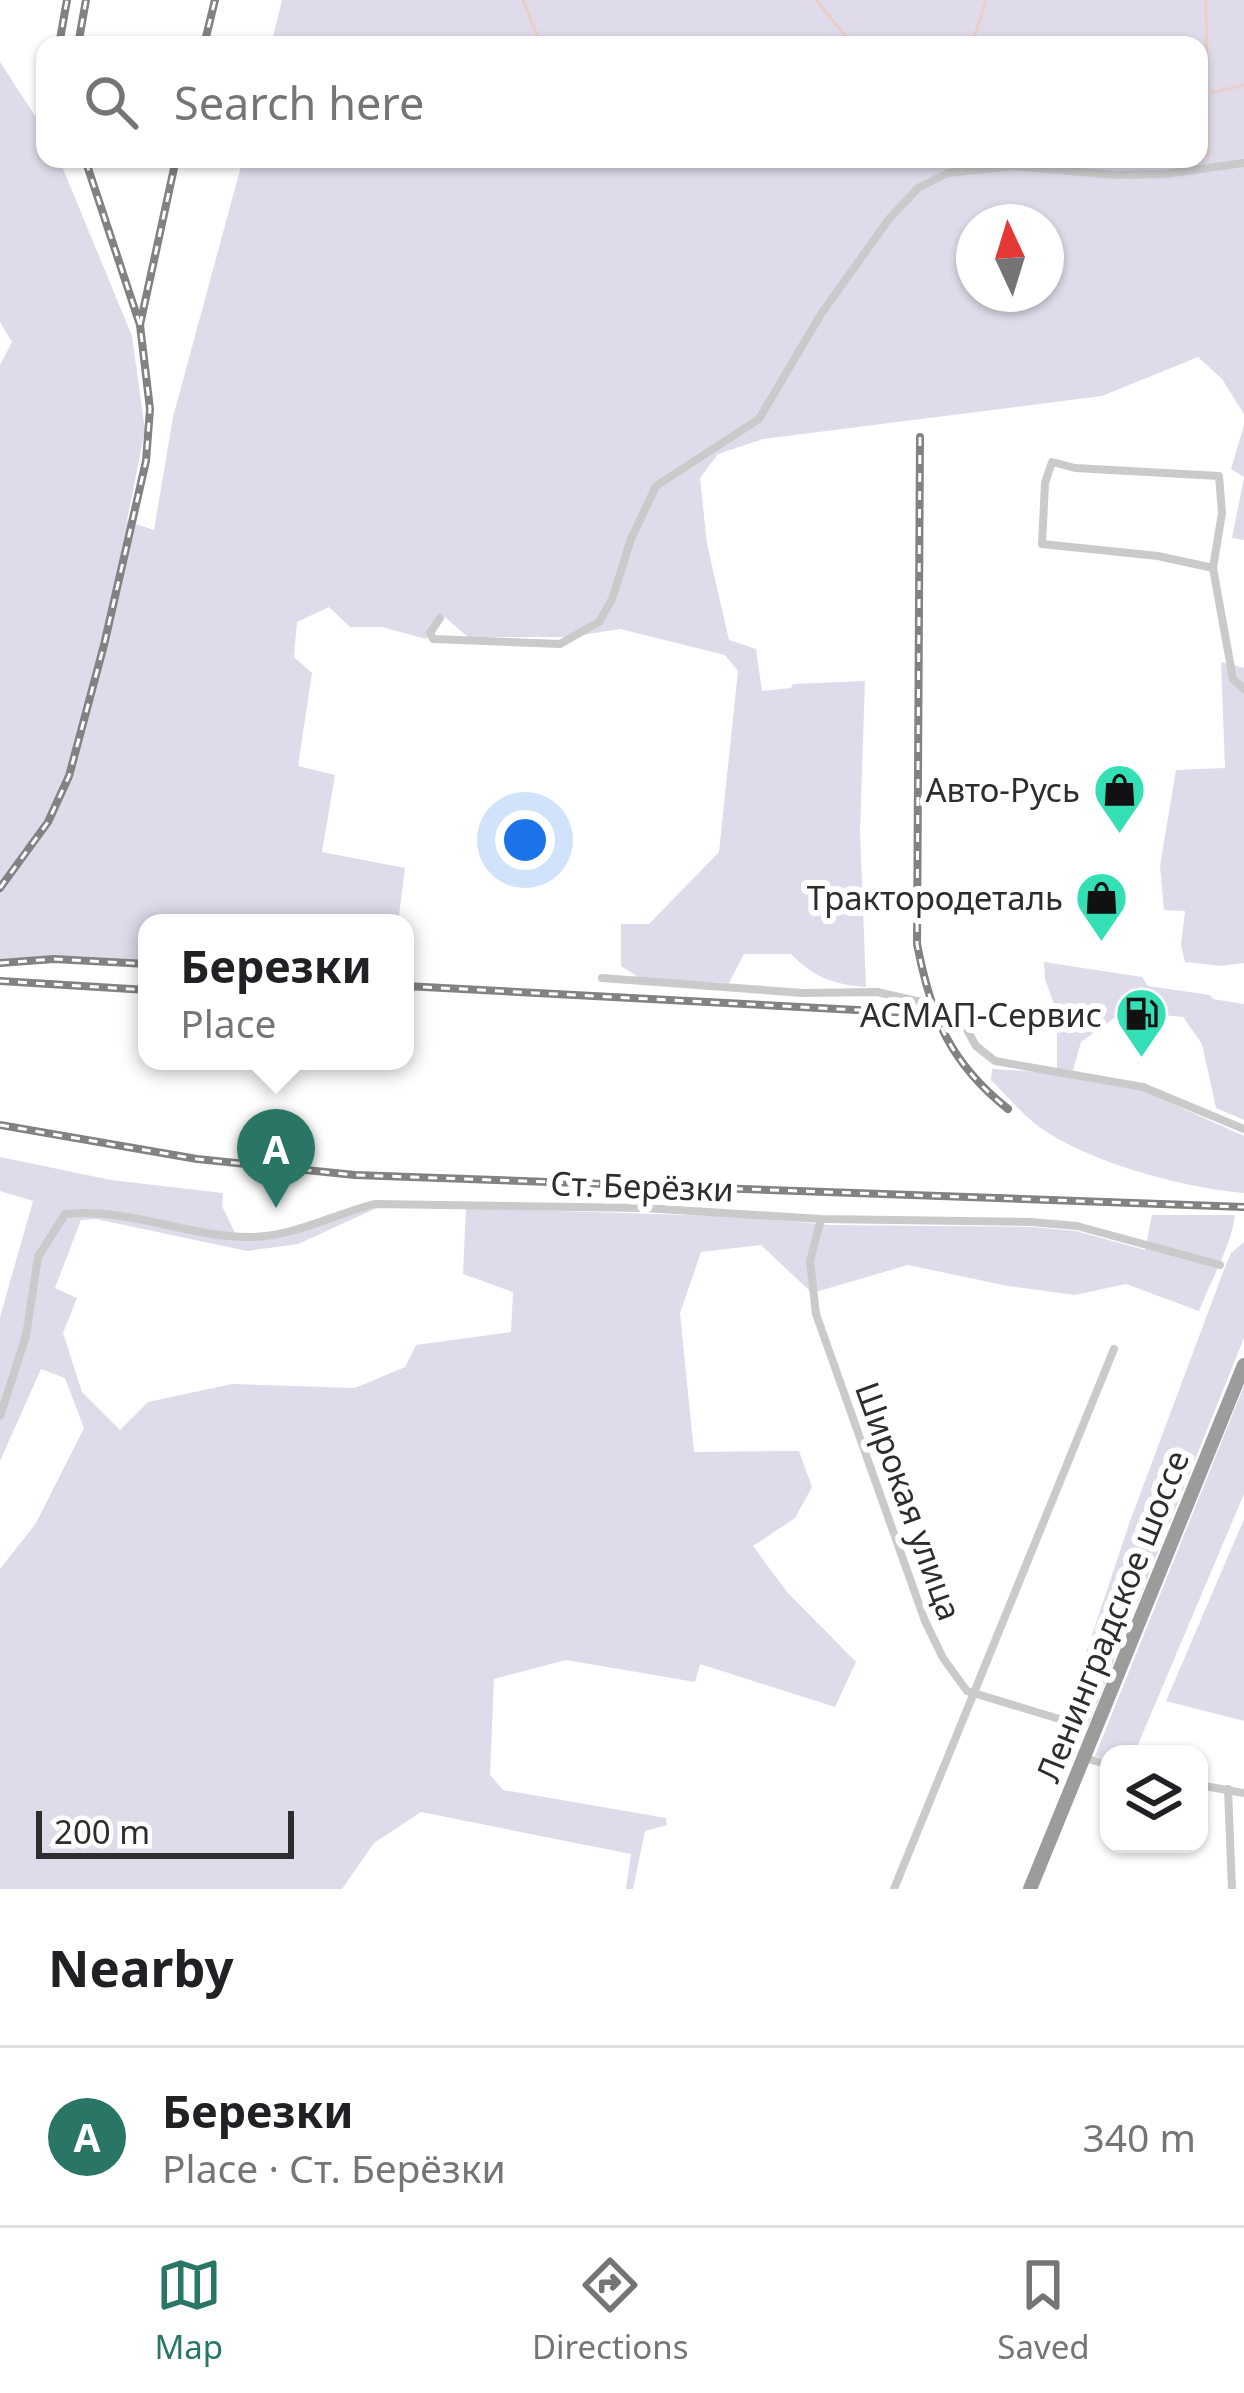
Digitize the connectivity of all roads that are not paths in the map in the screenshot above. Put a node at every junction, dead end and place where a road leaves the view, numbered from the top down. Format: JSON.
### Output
{"nodes":[{"id":1,"x":1244,"y":163,"type":"edge"},
{"id":2,"x":1208,"y":167,"type":"edge"},
{"id":3,"x":995,"y":168,"type":"edge"},
{"id":4,"x":1034,"y":168,"type":"edge"},
{"id":5,"x":1199,"y":168,"type":"edge"},
{"id":6,"x":1213,"y":568,"type":"junction"},
{"id":7,"x":440,"y":618,"type":"dead end"},
{"id":8,"x":1244,"y":689,"type":"edge"},
{"id":9,"x":602,"y":978,"type":"dead end"},
{"id":10,"x":1244,"y":1129,"type":"edge"},
{"id":11,"x":820,"y":1219,"type":"junction"},
{"id":12,"x":1220,"y":1265,"type":"dead end"},
{"id":13,"x":1114,"y":1349,"type":"dead end"},
{"id":14,"x":1244,"y":1365,"type":"edge"},
{"id":15,"x":0,"y":1416,"type":"edge"},
{"id":16,"x":971,"y":1694,"type":"junction"},
{"id":17,"x":1066,"y":1721,"type":"dead end"},
{"id":18,"x":1085,"y":1758,"type":"junction"},
{"id":19,"x":1100,"y":1762,"type":"edge"},
{"id":20,"x":1208,"y":1787,"type":"edge"},
{"id":21,"x":1228,"y":1790,"type":"junction"},
{"id":22,"x":1244,"y":1793,"type":"edge"},
{"id":23,"x":894,"y":1889,"type":"edge"},
{"id":24,"x":1030,"y":1889,"type":"edge"},
{"id":25,"x":1232,"y":1889,"type":"edge"}],
"edges":[{"from":1,"to":2,"type":"street"},
{"from":3,"to":7,"type":"street"},
{"from":4,"to":5,"type":"street"},
{"from":6,"to":6,"type":"street"},
{"from":6,"to":8,"type":"street"},
{"from":9,"to":10,"type":"street"},
{"from":11,"to":12,"type":"street","name":"Ст. Берёзки"},
{"from":11,"to":15,"type":"street","name":"Ст. Берёзки"},
{"from":11,"to":16,"type":"street","name":"Широкая улица"},
{"from":13,"to":16,"type":"street"},
{"from":14,"to":18,"type":"highway","name":"Ленинградское шоссе"},
{"from":16,"to":17,"type":"street"},
{"from":16,"to":23,"type":"street"},
{"from":18,"to":19,"type":"street"},
{"from":18,"to":24,"type":"highway","name":"Ленинградское шоссе"},
{"from":20,"to":21,"type":"street"},
{"from":21,"to":22,"type":"street"},
{"from":21,"to":25,"type":"street"}]}
